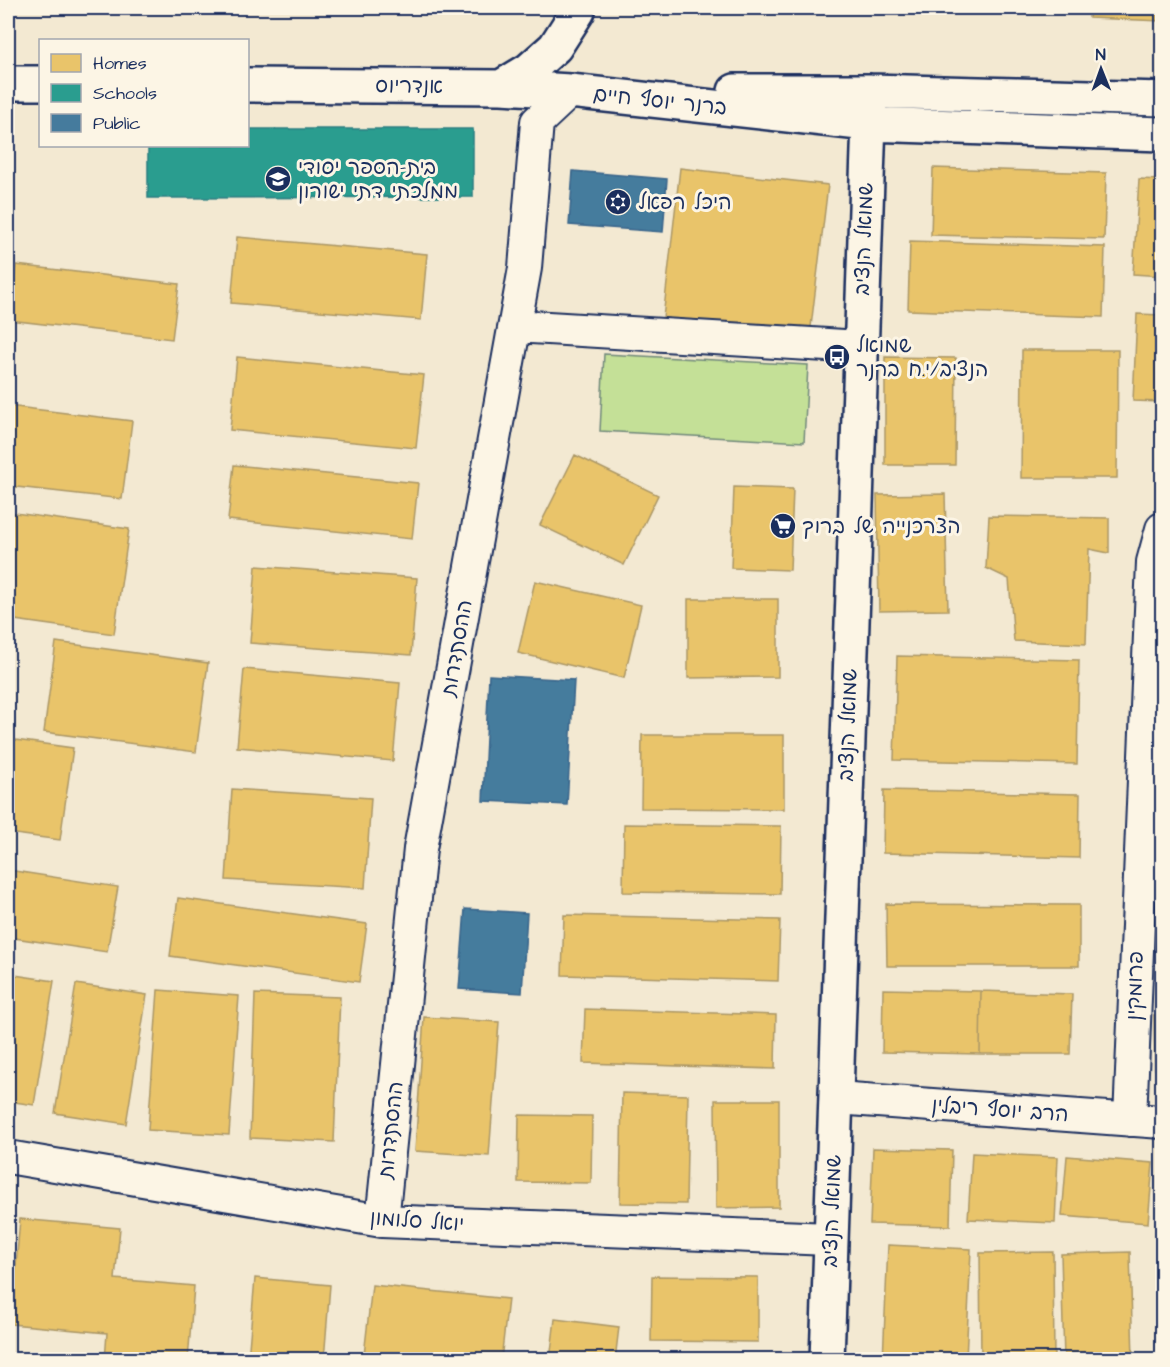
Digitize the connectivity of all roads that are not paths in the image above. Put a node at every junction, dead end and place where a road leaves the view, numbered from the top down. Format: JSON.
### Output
{"nodes":[{"id":1,"x":578,"y":9,"type":"edge"},
{"id":2,"x":8,"y":82,"type":"edge"},
{"id":3,"x":39,"y":83,"type":"edge"},
{"id":4,"x":249,"y":85,"type":"edge"},
{"id":5,"x":501,"y":87,"type":"junction"},
{"id":6,"x":570,"y":91,"type":"junction"},
{"id":7,"x":870,"y":91,"type":"junction"},
{"id":8,"x":1162,"y":99,"type":"edge"},
{"id":9,"x":868,"y":124,"type":"junction"},
{"id":10,"x":1162,"y":134,"type":"edge"},
{"id":11,"x":515,"y":326,"type":"junction"},
{"id":12,"x":860,"y":347,"type":"junction"},
{"id":13,"x":1162,"y":529,"type":"edge"},
{"id":14,"x":837,"y":1098,"type":"junction"},
{"id":15,"x":1130,"y":1120,"type":"junction"},
{"id":16,"x":1162,"y":1122,"type":"edge"},
{"id":17,"x":8,"y":1157,"type":"edge"},
{"id":18,"x":382,"y":1221,"type":"junction"},
{"id":19,"x":831,"y":1239,"type":"junction"},
{"id":20,"x":826,"y":1359,"type":"edge"}],
"edges":[{"from":1,"to":5,"type":"street"},
{"from":1,"to":6,"type":"street"},
{"from":2,"to":3,"type":"street"},
{"from":4,"to":5,"type":"street","name":"אנדריוס"},
{"from":5,"to":6,"type":"street","name":"אנדריוס"},
{"from":6,"to":7,"type":"street","name":"ברנר יוסף חיים"},
{"from":6,"to":9,"type":"street","name":"ברנר יוסף חיים"},
{"from":6,"to":11,"type":"street","name":"ההסתדרות"},
{"from":7,"to":8,"type":"street","name":"ברנר יוסף חיים"},
{"from":7,"to":9,"type":"street","name":"שמואל הנציב"},
{"from":9,"to":10,"type":"street","name":"ברנר יוסף חיים"},
{"from":9,"to":12,"type":"street","name":"שמואל הנציב"},
{"from":11,"to":12,"type":"street"},
{"from":11,"to":18,"type":"street","name":"ההסתדרות"},
{"from":12,"to":14,"type":"street","name":"שמואל הנציב"},
{"from":13,"to":15,"type":"street","name":"פרומקין"},
{"from":14,"to":15,"type":"street","name":"הרב יוסף ריבלין"},
{"from":14,"to":19,"type":"street","name":"שמואל הנציב"},
{"from":15,"to":16,"type":"street","name":"הרב יוסף ריבלין"},
{"from":17,"to":18,"type":"street","name":"יואל סלומון"},
{"from":18,"to":19,"type":"street","name":"יואל סלומון"},
{"from":19,"to":20,"type":"street","name":"שמואל הנציב"}]}
